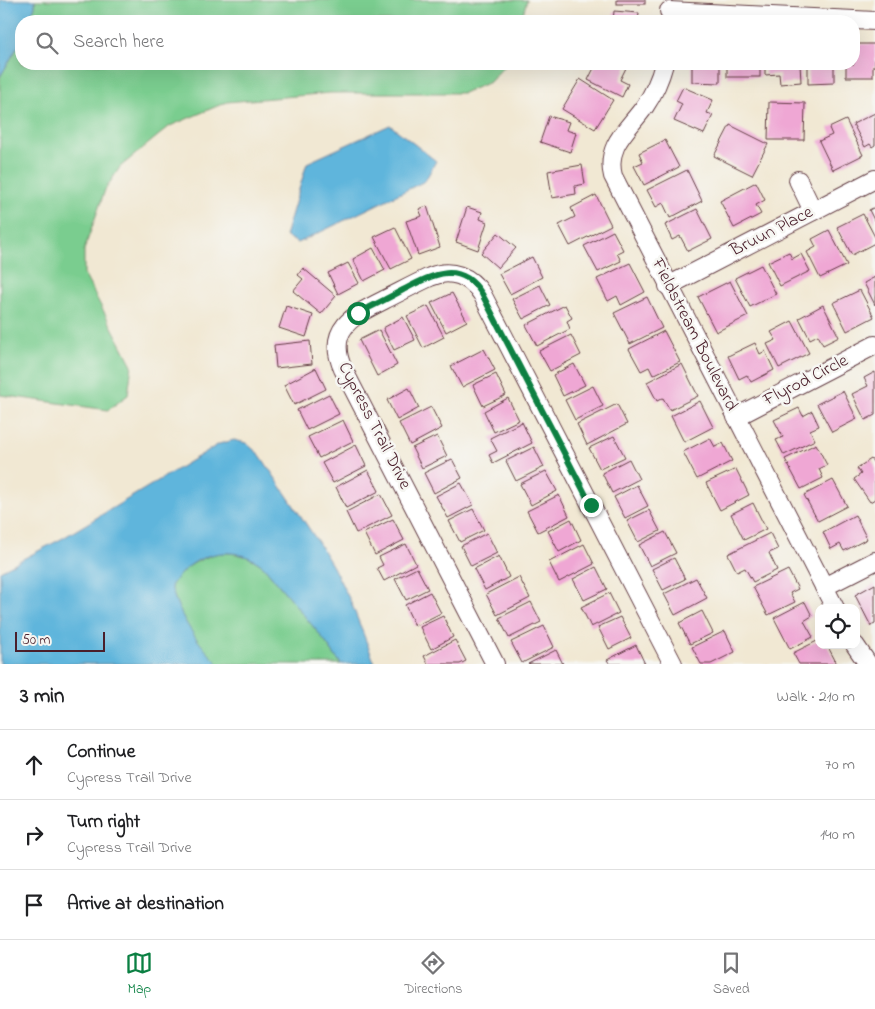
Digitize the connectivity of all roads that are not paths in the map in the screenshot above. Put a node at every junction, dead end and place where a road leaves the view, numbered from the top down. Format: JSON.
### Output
{"nodes":[{"id":1,"x":669,"y":11,"type":"edge"},
{"id":2,"x":751,"y":15,"type":"edge"},
{"id":3,"x":860,"y":20,"type":"edge"},
{"id":4,"x":875,"y":21,"type":"edge"},
{"id":5,"x":662,"y":70,"type":"edge"},
{"id":6,"x":875,"y":179,"type":"edge"},
{"id":7,"x":798,"y":180,"type":"dead end"},
{"id":8,"x":814,"y":211,"type":"junction"},
{"id":9,"x":668,"y":286,"type":"junction"},
{"id":10,"x":875,"y":345,"type":"edge"},
{"id":11,"x":736,"y":417,"type":"junction"},
{"id":12,"x":875,"y":561,"type":"edge"},
{"id":13,"x":824,"y":587,"type":"junction"},
{"id":14,"x":833,"y":604,"type":"edge"},
{"id":15,"x":858,"y":649,"type":"edge"},
{"id":16,"x":495,"y":664,"type":"edge"},
{"id":17,"x":673,"y":664,"type":"edge"},
{"id":18,"x":868,"y":664,"type":"edge"}],
"edges":[{"from":1,"to":2,"type":"street"},
{"from":3,"to":4,"type":"street"},
{"from":5,"to":9,"type":"street","name":"Fieldstream Boulevard"},
{"from":6,"to":8,"type":"street","name":"Bruun Place"},
{"from":7,"to":8,"type":"street"},
{"from":8,"to":9,"type":"street","name":"Bruun Place"},
{"from":9,"to":11,"type":"street","name":"Fieldstream Boulevard"},
{"from":10,"to":11,"type":"street","name":"Flyrod Circle"},
{"from":11,"to":13,"type":"street","name":"Fieldstream Boulevard"},
{"from":12,"to":13,"type":"street"},
{"from":13,"to":14,"type":"street","name":"Fieldstream Boulevard"},
{"from":15,"to":18,"type":"street"},
{"from":16,"to":17,"type":"street","name":"Cypress Trail Drive"}]}
